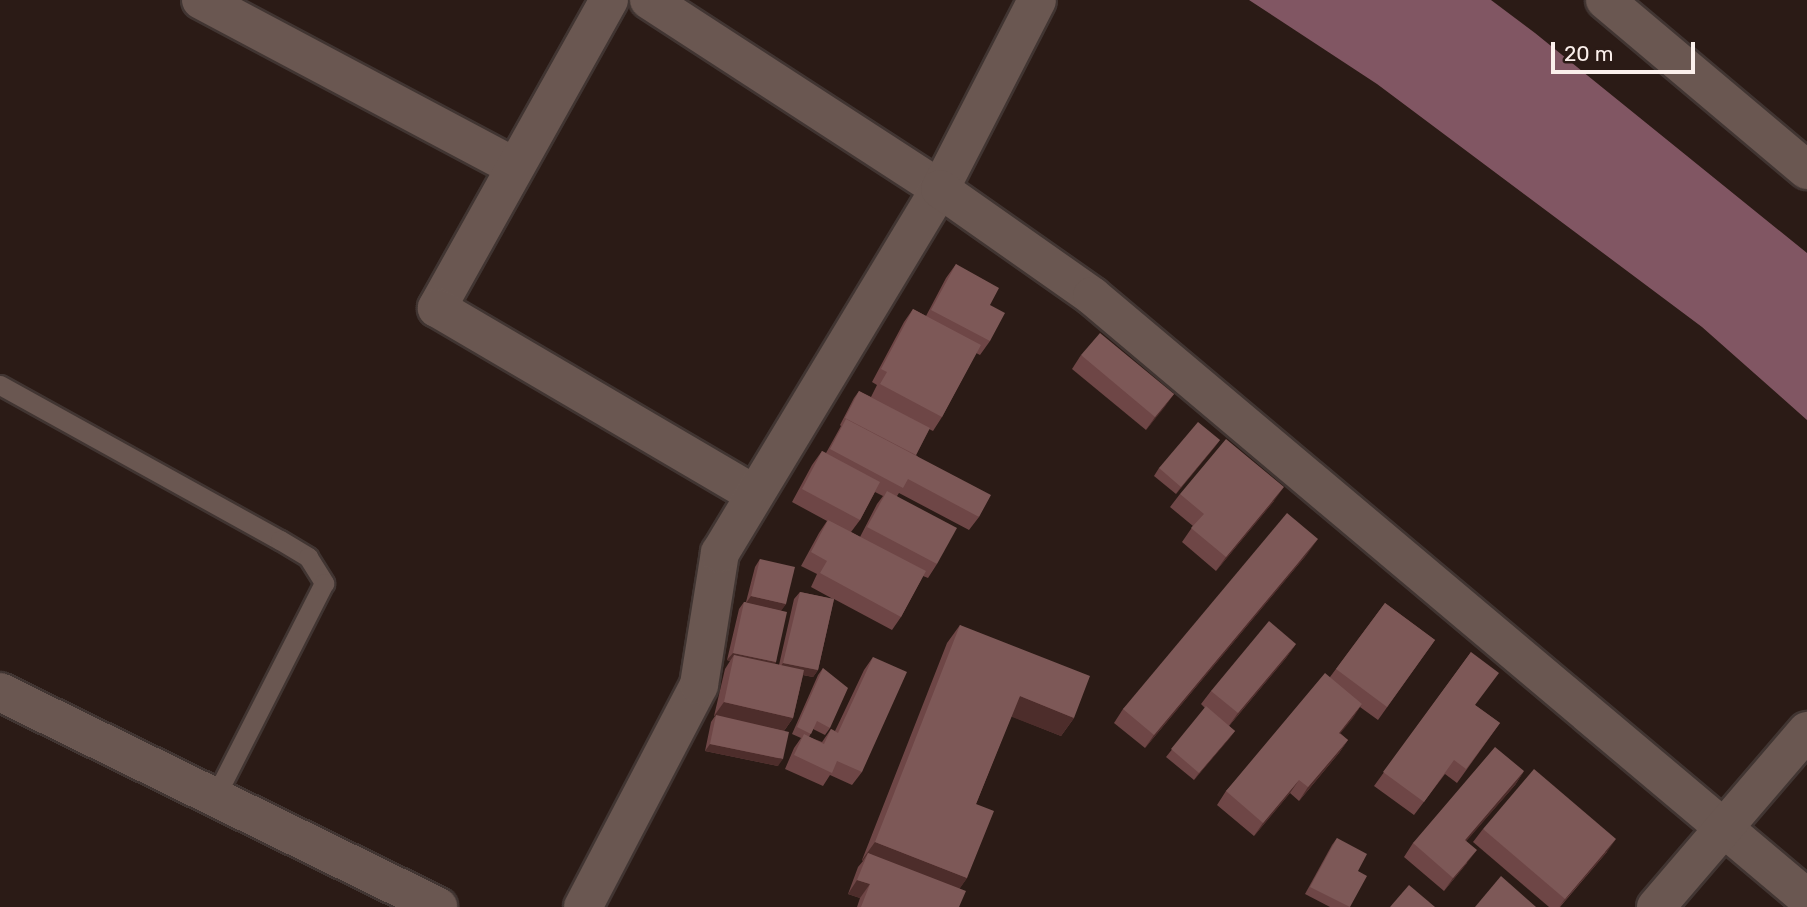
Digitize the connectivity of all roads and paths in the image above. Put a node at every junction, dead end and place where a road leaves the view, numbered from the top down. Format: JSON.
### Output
{"nodes":[{"id":1,"x":201,"y":0,"type":"edge"},
{"id":2,"x":609,"y":0,"type":"edge"},
{"id":3,"x":649,"y":0,"type":"edge"},
{"id":4,"x":1037,"y":0,"type":"edge"},
{"id":5,"x":1605,"y":0,"type":"edge"},
{"id":6,"x":513,"y":166,"type":"junction"},
{"id":7,"x":1807,"y":170,"type":"edge"},
{"id":8,"x":940,"y":189,"type":"junction"},
{"id":9,"x":0,"y":385,"type":"edge"},
{"id":10,"x":754,"y":494,"type":"junction"},
{"id":11,"x":0,"y":692,"type":"edge"},
{"id":12,"x":1807,"y":731,"type":"edge"},
{"id":13,"x":215,"y":797,"type":"junction"},
{"id":14,"x":1726,"y":831,"type":"junction"},
{"id":15,"x":1807,"y":898,"type":"edge"},
{"id":16,"x":438,"y":907,"type":"edge"},
{"id":17,"x":583,"y":907,"type":"edge"},
{"id":18,"x":1656,"y":907,"type":"edge"}],
"edges":[{"from":1,"to":6,"type":"street"},
{"from":2,"to":6,"type":"street"},
{"from":3,"to":8,"type":"street"},
{"from":4,"to":8,"type":"street"},
{"from":5,"to":7,"type":"street"},
{"from":6,"to":10,"type":"street"},
{"from":8,"to":10,"type":"street"},
{"from":8,"to":14,"type":"street"},
{"from":9,"to":13,"type":"lane"},
{"from":10,"to":17,"type":"street"},
{"from":11,"to":13,"type":"street"},
{"from":12,"to":14,"type":"street"},
{"from":13,"to":16,"type":"street"},
{"from":14,"to":15,"type":"street"},
{"from":14,"to":18,"type":"street"}]}
